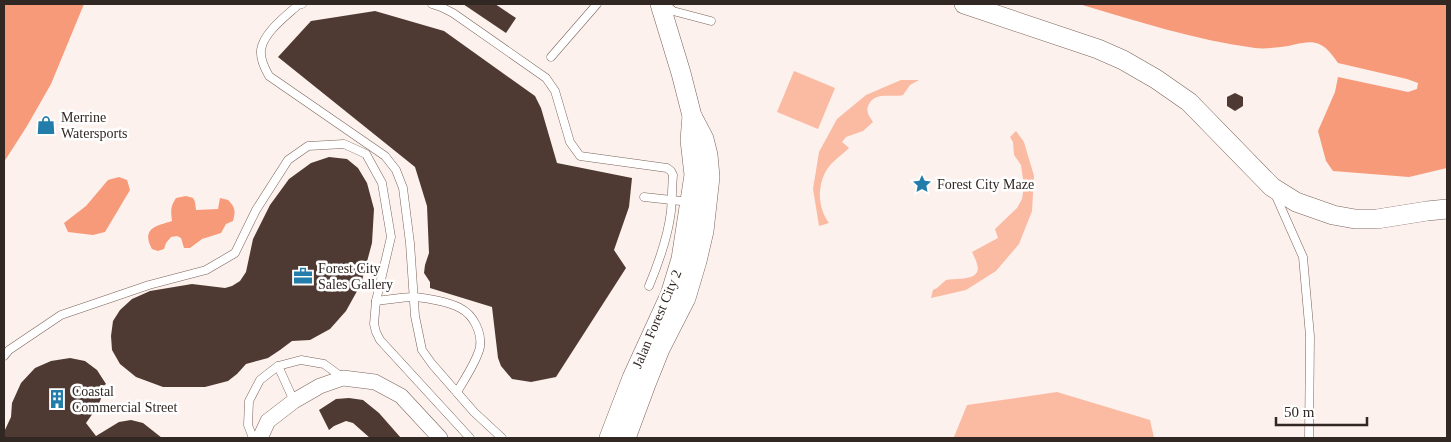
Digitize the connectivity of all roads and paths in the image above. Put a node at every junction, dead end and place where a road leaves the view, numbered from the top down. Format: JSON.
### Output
{"nodes":[{"id":1,"x":302,"y":4,"type":"edge"},
{"id":2,"x":432,"y":4,"type":"edge"},
{"id":3,"x":597,"y":4,"type":"edge"},
{"id":4,"x":660,"y":4,"type":"edge"},
{"id":5,"x":665,"y":4,"type":"edge"},
{"id":6,"x":964,"y":4,"type":"edge"},
{"id":7,"x":711,"y":21,"type":"dead end"},
{"id":8,"x":551,"y":57,"type":"dead end"},
{"id":9,"x":1272,"y":187,"type":"junction"},
{"id":10,"x":644,"y":197,"type":"dead end"},
{"id":11,"x":671,"y":201,"type":"junction"},
{"id":12,"x":698,"y":203,"type":"junction"},
{"id":13,"x":1447,"y":204,"type":"edge"},
{"id":14,"x":1447,"y":210,"type":"edge"},
{"id":15,"x":1427,"y":211,"type":"junction"},
{"id":16,"x":649,"y":286,"type":"dead end"},
{"id":17,"x":414,"y":297,"type":"junction"},
{"id":18,"x":376,"y":301,"type":"junction"},
{"id":19,"x":4,"y":356,"type":"edge"},
{"id":20,"x":278,"y":366,"type":"junction"},
{"id":21,"x":343,"y":378,"type":"junction"},
{"id":22,"x":456,"y":392,"type":"junction"},
{"id":23,"x":294,"y":401,"type":"junction"},
{"id":24,"x":248,"y":416,"type":"junction"},
{"id":25,"x":240,"y":423,"type":"dead end"},
{"id":26,"x":253,"y":438,"type":"edge"},
{"id":27,"x":260,"y":438,"type":"edge"},
{"id":28,"x":440,"y":438,"type":"edge"},
{"id":29,"x":470,"y":438,"type":"edge"},
{"id":30,"x":502,"y":438,"type":"edge"},
{"id":31,"x":609,"y":438,"type":"edge"},
{"id":32,"x":626,"y":438,"type":"edge"},
{"id":33,"x":1309,"y":438,"type":"edge"}],
"edges":[{"from":1,"to":17,"type":"lane"},
{"from":2,"to":11,"type":"lane"},
{"from":3,"to":8,"type":"lane"},
{"from":4,"to":12,"type":"street","name":"Jalan Forest City 2"},
{"from":5,"to":7,"type":"lane"},
{"from":6,"to":9,"type":"street"},
{"from":9,"to":15,"type":"street"},
{"from":9,"to":33,"type":"lane"},
{"from":10,"to":11,"type":"lane"},
{"from":11,"to":12,"type":"lane"},
{"from":11,"to":16,"type":"lane"},
{"from":12,"to":31,"type":"street","name":"Jalan Forest City 2"},
{"from":12,"to":32,"type":"street","name":"Jalan Forest City 2"},
{"from":13,"to":15,"type":"street"},
{"from":14,"to":15,"type":"street"},
{"from":17,"to":18,"type":"lane"},
{"from":17,"to":22,"type":"lane"},
{"from":17,"to":22,"type":"lane"},
{"from":18,"to":19,"type":"lane"},
{"from":18,"to":29,"type":"lane"},
{"from":20,"to":21,"type":"lane"},
{"from":20,"to":23,"type":"lane"},
{"from":20,"to":24,"type":"lane"},
{"from":21,"to":23,"type":"street"},
{"from":21,"to":28,"type":"street"},
{"from":22,"to":30,"type":"lane"},
{"from":23,"to":27,"type":"street"},
{"from":24,"to":25,"type":"lane"},
{"from":24,"to":26,"type":"lane"}]}
